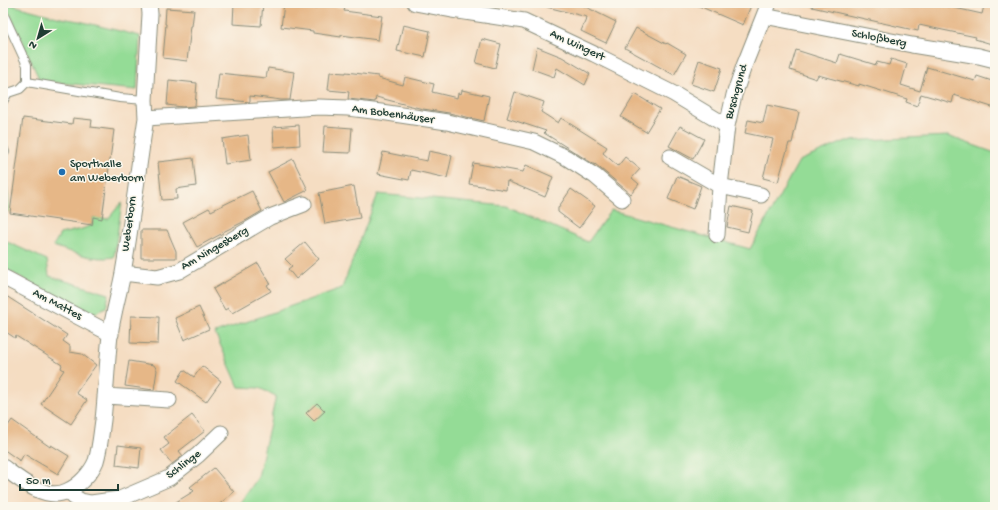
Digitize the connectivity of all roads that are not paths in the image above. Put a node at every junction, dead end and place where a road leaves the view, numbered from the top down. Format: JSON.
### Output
{"nodes":[{"id":1,"x":148,"y":3,"type":"edge"},
{"id":2,"x":422,"y":4,"type":"edge"},
{"id":3,"x":766,"y":10,"type":"edge"},
{"id":4,"x":3,"y":13,"type":"edge"},
{"id":5,"x":995,"y":60,"type":"edge"},
{"id":6,"x":27,"y":82,"type":"junction"},
{"id":7,"x":3,"y":86,"type":"edge"},
{"id":8,"x":8,"y":93,"type":"junction"},
{"id":9,"x":145,"y":100,"type":"junction"},
{"id":10,"x":3,"y":101,"type":"edge"},
{"id":11,"x":146,"y":118,"type":"junction"},
{"id":12,"x":727,"y":126,"type":"junction"},
{"id":13,"x":670,"y":157,"type":"dead end"},
{"id":14,"x":720,"y":186,"type":"junction"},
{"id":15,"x":761,"y":195,"type":"dead end"},
{"id":16,"x":622,"y":199,"type":"dead end"},
{"id":17,"x":304,"y":204,"type":"dead end"},
{"id":18,"x":717,"y":235,"type":"dead end"},
{"id":19,"x":122,"y":273,"type":"junction"},
{"id":20,"x":3,"y":277,"type":"edge"},
{"id":21,"x":110,"y":334,"type":"junction"},
{"id":22,"x":106,"y":396,"type":"junction"},
{"id":23,"x":168,"y":400,"type":"dead end"},
{"id":24,"x":221,"y":433,"type":"dead end"},
{"id":25,"x":3,"y":467,"type":"edge"},
{"id":26,"x":68,"y":491,"type":"junction"}],
"edges":[{"from":1,"to":9,"type":"street","name":"Weberborn"},
{"from":2,"to":12,"type":"street","name":"Am Wingert"},
{"from":3,"to":5,"type":"street","name":"Schloßberg"},
{"from":3,"to":12,"type":"street","name":"Buschgrund"},
{"from":4,"to":6,"type":"lane"},
{"from":6,"to":8,"type":"lane"},
{"from":6,"to":9,"type":"lane"},
{"from":7,"to":8,"type":"lane"},
{"from":8,"to":10,"type":"lane"},
{"from":9,"to":11,"type":"street","name":"Weberborn"},
{"from":11,"to":16,"type":"street","name":"Am Bobenhäuser"},
{"from":11,"to":19,"type":"street","name":"Weberborn"},
{"from":12,"to":14,"type":"street","name":"Buschgrund"},
{"from":13,"to":14,"type":"street"},
{"from":14,"to":15,"type":"street"},
{"from":14,"to":18,"type":"street","name":"Buschgrund"},
{"from":17,"to":19,"type":"street","name":"Am Ningesberg"},
{"from":19,"to":21,"type":"street","name":"Weberborn"},
{"from":20,"to":21,"type":"street","name":"Am Mattes"},
{"from":21,"to":22,"type":"street","name":"Weberborn"},
{"from":22,"to":23,"type":"street"},
{"from":22,"to":26,"type":"street","name":"Weberborn"},
{"from":24,"to":26,"type":"street","name":"Schlinge"},
{"from":25,"to":26,"type":"street"}]}
